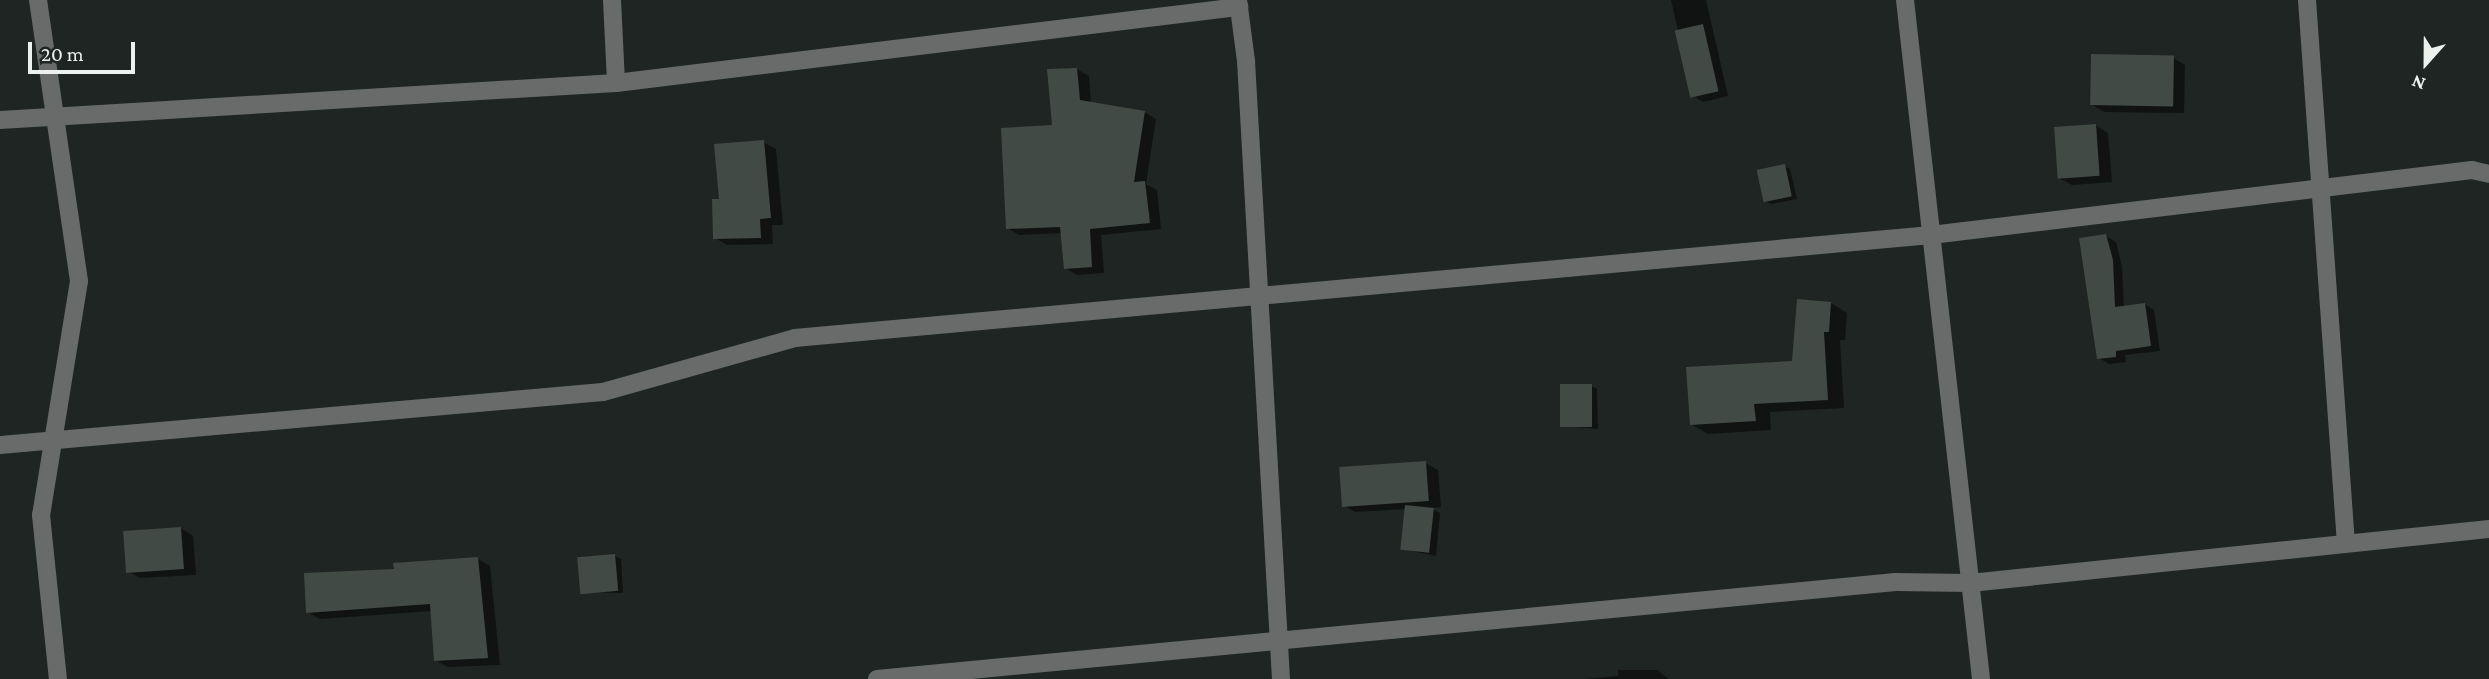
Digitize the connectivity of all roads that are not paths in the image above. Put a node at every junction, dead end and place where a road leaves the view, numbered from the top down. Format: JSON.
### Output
{"nodes":[{"id":1,"x":38,"y":0,"type":"edge"},
{"id":2,"x":612,"y":0,"type":"edge"},
{"id":3,"x":1905,"y":0,"type":"edge"},
{"id":4,"x":2307,"y":0,"type":"edge"},
{"id":5,"x":1239,"y":4,"type":"edge"},
{"id":6,"x":616,"y":83,"type":"junction"},
{"id":7,"x":55,"y":116,"type":"junction"},
{"id":8,"x":0,"y":120,"type":"edge"},
{"id":9,"x":2489,"y":174,"type":"edge"},
{"id":10,"x":2322,"y":188,"type":"junction"},
{"id":11,"x":1931,"y":235,"type":"junction"},
{"id":12,"x":1259,"y":297,"type":"junction"},
{"id":13,"x":53,"y":440,"type":"junction"},
{"id":14,"x":0,"y":445,"type":"edge"},
{"id":15,"x":2489,"y":529,"type":"edge"},
{"id":16,"x":2346,"y":544,"type":"junction"},
{"id":17,"x":1970,"y":583,"type":"junction"},
{"id":18,"x":1276,"y":641,"type":"junction"},
{"id":19,"x":58,"y":679,"type":"edge"},
{"id":20,"x":877,"y":679,"type":"edge"},
{"id":21,"x":1281,"y":679,"type":"edge"},
{"id":22,"x":1981,"y":679,"type":"edge"}],
"edges":[{"from":1,"to":7,"type":"street"},
{"from":2,"to":6,"type":"street"},
{"from":3,"to":11,"type":"street"},
{"from":4,"to":10,"type":"street"},
{"from":5,"to":6,"type":"street"},
{"from":5,"to":12,"type":"street"},
{"from":6,"to":7,"type":"street"},
{"from":7,"to":8,"type":"street"},
{"from":7,"to":13,"type":"street"},
{"from":9,"to":10,"type":"street"},
{"from":10,"to":11,"type":"street"},
{"from":10,"to":16,"type":"street"},
{"from":11,"to":12,"type":"street"},
{"from":11,"to":17,"type":"street"},
{"from":12,"to":13,"type":"street"},
{"from":12,"to":18,"type":"street"},
{"from":13,"to":14,"type":"street"},
{"from":13,"to":19,"type":"street"},
{"from":15,"to":16,"type":"street"},
{"from":16,"to":17,"type":"street"},
{"from":17,"to":18,"type":"street"},
{"from":17,"to":22,"type":"street"},
{"from":18,"to":20,"type":"street"},
{"from":18,"to":21,"type":"street"}]}
